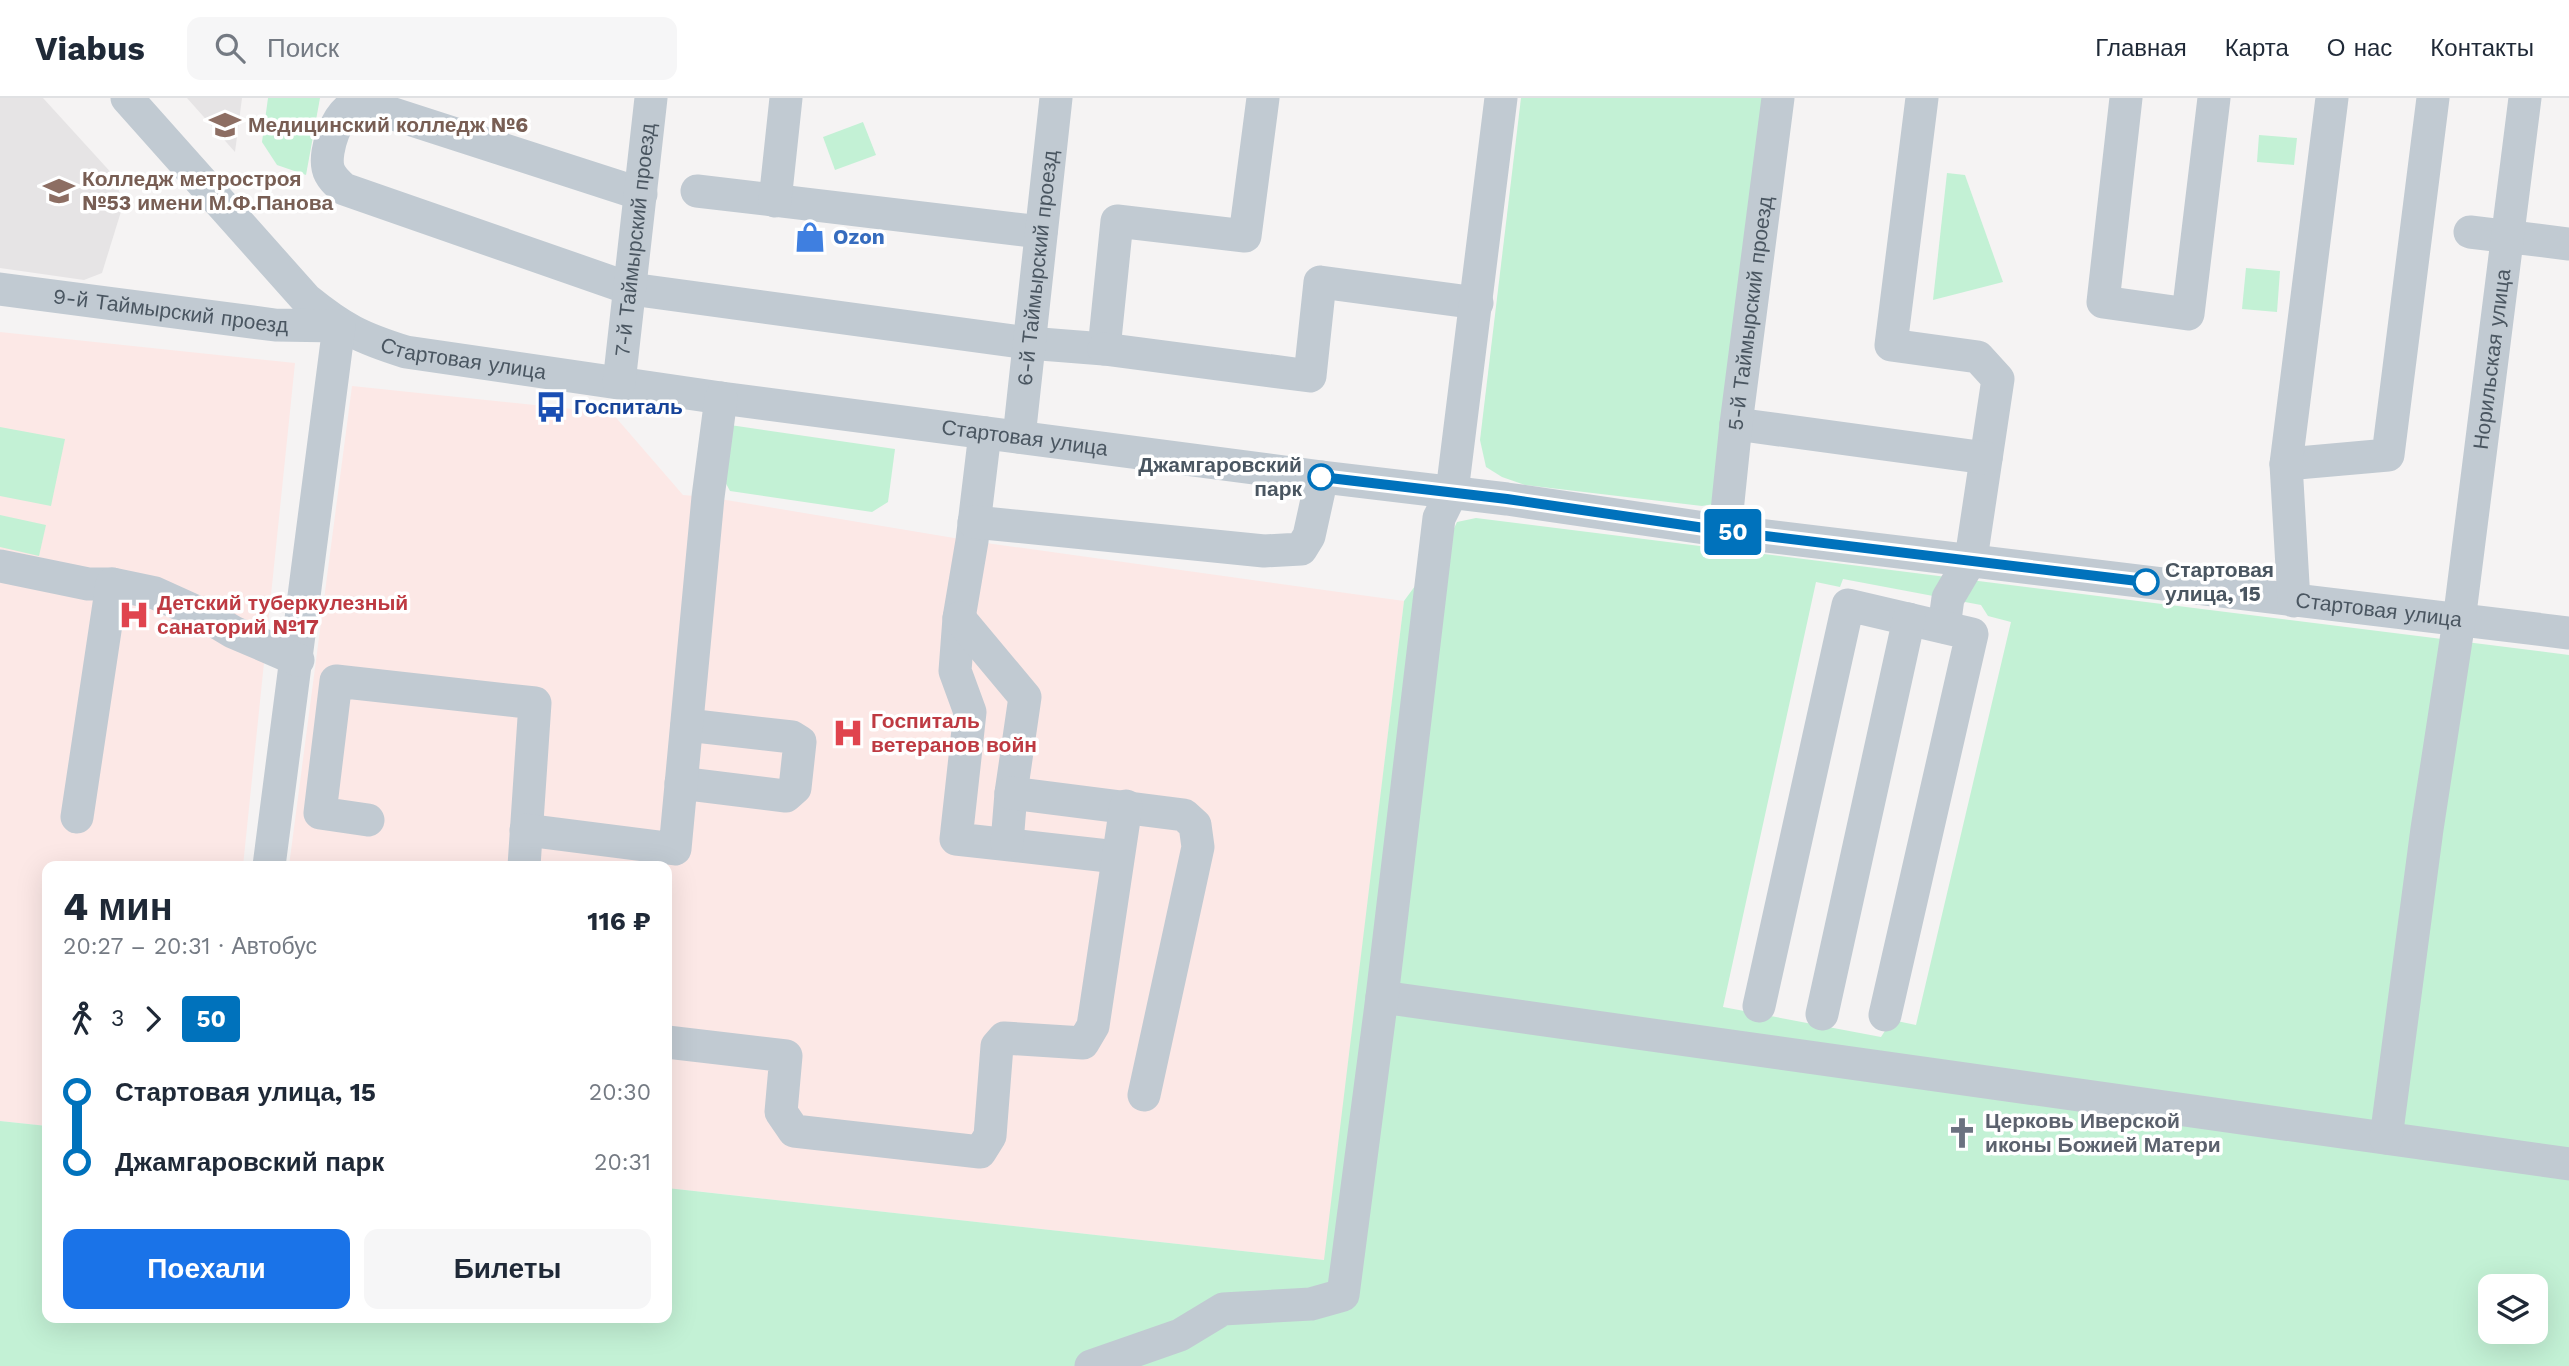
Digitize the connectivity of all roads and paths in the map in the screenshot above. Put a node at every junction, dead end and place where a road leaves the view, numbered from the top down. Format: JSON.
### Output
{"nodes":[{"id":1,"x":127,"y":98,"type":"edge"},
{"id":2,"x":651,"y":98,"type":"edge"},
{"id":3,"x":786,"y":98,"type":"edge"},
{"id":4,"x":1056,"y":98,"type":"edge"},
{"id":5,"x":1263,"y":98,"type":"edge"},
{"id":6,"x":1501,"y":98,"type":"edge"},
{"id":7,"x":1778,"y":98,"type":"edge"},
{"id":8,"x":1922,"y":98,"type":"edge"},
{"id":9,"x":2126,"y":98,"type":"edge"},
{"id":10,"x":2214,"y":98,"type":"edge"},
{"id":11,"x":2332,"y":98,"type":"edge"},
{"id":12,"x":2433,"y":98,"type":"edge"},
{"id":13,"x":2525,"y":98,"type":"edge"},
{"id":14,"x":697,"y":191,"type":"dead end"},
{"id":15,"x":641,"y":194,"type":"junction"},
{"id":16,"x":775,"y":201,"type":"junction"},
{"id":17,"x":1041,"y":232,"type":"junction"},
{"id":18,"x":2470,"y":232,"type":"dead end"},
{"id":19,"x":2508,"y":237,"type":"junction"},
{"id":20,"x":2569,"y":244,"type":"edge"},
{"id":21,"x":0,"y":289,"type":"edge"},
{"id":22,"x":631,"y":289,"type":"junction"},
{"id":23,"x":1477,"y":303,"type":"junction"},
{"id":24,"x":339,"y":326,"type":"junction"},
{"id":25,"x":1028,"y":343,"type":"junction"},
{"id":26,"x":1104,"y":349,"type":"junction"},
{"id":27,"x":619,"y":383,"type":"junction"},
{"id":28,"x":721,"y":397,"type":"junction"},
{"id":29,"x":1735,"y":424,"type":"junction"},
{"id":30,"x":985,"y":433,"type":"junction"},
{"id":31,"x":1019,"y":437,"type":"junction"},
{"id":32,"x":1986,"y":458,"type":"junction"},
{"id":33,"x":2286,"y":464,"type":"junction"},
{"id":34,"x":1322,"y":477,"type":"junction"},
{"id":35,"x":1452,"y":492,"type":"junction"},
{"id":36,"x":974,"y":522,"type":"junction"},
{"id":37,"x":1725,"y":531,"type":"junction"},
{"id":38,"x":1971,"y":559,"type":"junction"},
{"id":39,"x":0,"y":566,"type":"edge"},
{"id":40,"x":112,"y":584,"type":"junction"},
{"id":41,"x":2294,"y":601,"type":"junction"},
{"id":42,"x":959,"y":618,"type":"junction"},
{"id":43,"x":1909,"y":619,"type":"junction"},
{"id":44,"x":2459,"y":621,"type":"junction"},
{"id":45,"x":1944,"y":627,"type":"junction"},
{"id":46,"x":2569,"y":633,"type":"edge"},
{"id":47,"x":298,"y":660,"type":"junction"},
{"id":48,"x":687,"y":725,"type":"junction"},
{"id":49,"x":681,"y":783,"type":"junction"},
{"id":50,"x":1011,"y":793,"type":"junction"},
{"id":51,"x":1126,"y":806,"type":"junction"},
{"id":52,"x":77,"y":817,"type":"dead end"},
{"id":53,"x":368,"y":820,"type":"dead end"},
{"id":54,"x":526,"y":830,"type":"junction"},
{"id":55,"x":1007,"y":843,"type":"junction"},
{"id":56,"x":1117,"y":857,"type":"junction"},
{"id":57,"x":270,"y":861,"type":"edge"},
{"id":58,"x":524,"y":861,"type":"edge"},
{"id":59,"x":1381,"y":997,"type":"junction"},
{"id":60,"x":1759,"y":1006,"type":"dead end"},
{"id":61,"x":1822,"y":1013,"type":"dead end"},
{"id":62,"x":1885,"y":1015,"type":"dead end"},
{"id":63,"x":672,"y":1043,"type":"edge"},
{"id":64,"x":1144,"y":1095,"type":"dead end"},
{"id":65,"x":2386,"y":1139,"type":"junction"},
{"id":66,"x":2569,"y":1164,"type":"edge"},
{"id":67,"x":1091,"y":1366,"type":"edge"}],
"edges":[{"from":1,"to":24,"type":"street","name":"Стартовая улица"},
{"from":2,"to":15,"type":"street","name":"7-й Таймырский проезд"},
{"from":3,"to":16,"type":"street"},
{"from":4,"to":17,"type":"street","name":"6-й Таймырский проезд"},
{"from":5,"to":26,"type":"street"},
{"from":6,"to":23,"type":"street"},
{"from":7,"to":29,"type":"street","name":"5-й Таймырский проезд"},
{"from":8,"to":32,"type":"street"},
{"from":9,"to":10,"type":"street"},
{"from":11,"to":33,"type":"street"},
{"from":12,"to":33,"type":"street"},
{"from":13,"to":19,"type":"street","name":"Норильская улица"},
{"from":14,"to":16,"type":"street"},
{"from":15,"to":22,"type":"street","name":"7-й Таймырский проезд"},
{"from":15,"to":22,"type":"street"},
{"from":16,"to":17,"type":"street"},
{"from":17,"to":25,"type":"street","name":"6-й Таймырский проезд"},
{"from":18,"to":19,"type":"street"},
{"from":19,"to":20,"type":"street"},
{"from":19,"to":44,"type":"street","name":"Норильская улица"},
{"from":21,"to":24,"type":"street","name":"9-й Таймырский проезд"},
{"from":22,"to":25,"type":"street"},
{"from":22,"to":27,"type":"street","name":"7-й Таймырский проезд"},
{"from":23,"to":26,"type":"street"},
{"from":23,"to":35,"type":"street"},
{"from":24,"to":27,"type":"street","name":"Стартовая улица"},
{"from":24,"to":47,"type":"street"},
{"from":25,"to":26,"type":"street"},
{"from":25,"to":31,"type":"street","name":"6-й Таймырский проезд"},
{"from":27,"to":28,"type":"street","name":"Стартовая улица"},
{"from":28,"to":30,"type":"street","name":"Стартовая улица"},
{"from":28,"to":48,"type":"street"},
{"from":29,"to":32,"type":"street"},
{"from":29,"to":37,"type":"street","name":"5-й Таймырский проезд"},
{"from":30,"to":31,"type":"street","name":"Стартовая улица"},
{"from":30,"to":36,"type":"street"},
{"from":31,"to":34,"type":"street","name":"Стартовая улица"},
{"from":32,"to":38,"type":"street"},
{"from":33,"to":41,"type":"street"},
{"from":34,"to":35,"type":"street","name":"Стартовая улица"},
{"from":34,"to":36,"type":"street"},
{"from":35,"to":37,"type":"street","name":"Стартовая улица"},
{"from":35,"to":59,"type":"street"},
{"from":36,"to":42,"type":"street"},
{"from":37,"to":38,"type":"street","name":"Стартовая улица"},
{"from":38,"to":41,"type":"street","name":"Стартовая улица"},
{"from":38,"to":45,"type":"street"},
{"from":39,"to":40,"type":"street"},
{"from":40,"to":47,"type":"street"},
{"from":40,"to":52,"type":"street"},
{"from":41,"to":44,"type":"street","name":"Стартовая улица"},
{"from":42,"to":50,"type":"street"},
{"from":42,"to":55,"type":"street"},
{"from":43,"to":45,"type":"street"},
{"from":43,"to":60,"type":"street"},
{"from":43,"to":61,"type":"street"},
{"from":44,"to":46,"type":"street","name":"Стартовая улица"},
{"from":44,"to":65,"type":"street","name":"Норильская улица"},
{"from":45,"to":62,"type":"street"},
{"from":47,"to":57,"type":"street"},
{"from":48,"to":49,"type":"street"},
{"from":48,"to":49,"type":"street"},
{"from":49,"to":54,"type":"street"},
{"from":50,"to":51,"type":"street"},
{"from":50,"to":55,"type":"street"},
{"from":51,"to":56,"type":"street"},
{"from":51,"to":64,"type":"street"},
{"from":53,"to":54,"type":"street"},
{"from":54,"to":58,"type":"street"},
{"from":55,"to":56,"type":"street"},
{"from":56,"to":63,"type":"street"},
{"from":59,"to":65,"type":"street"},
{"from":59,"to":67,"type":"street"},
{"from":65,"to":66,"type":"street"}]}
